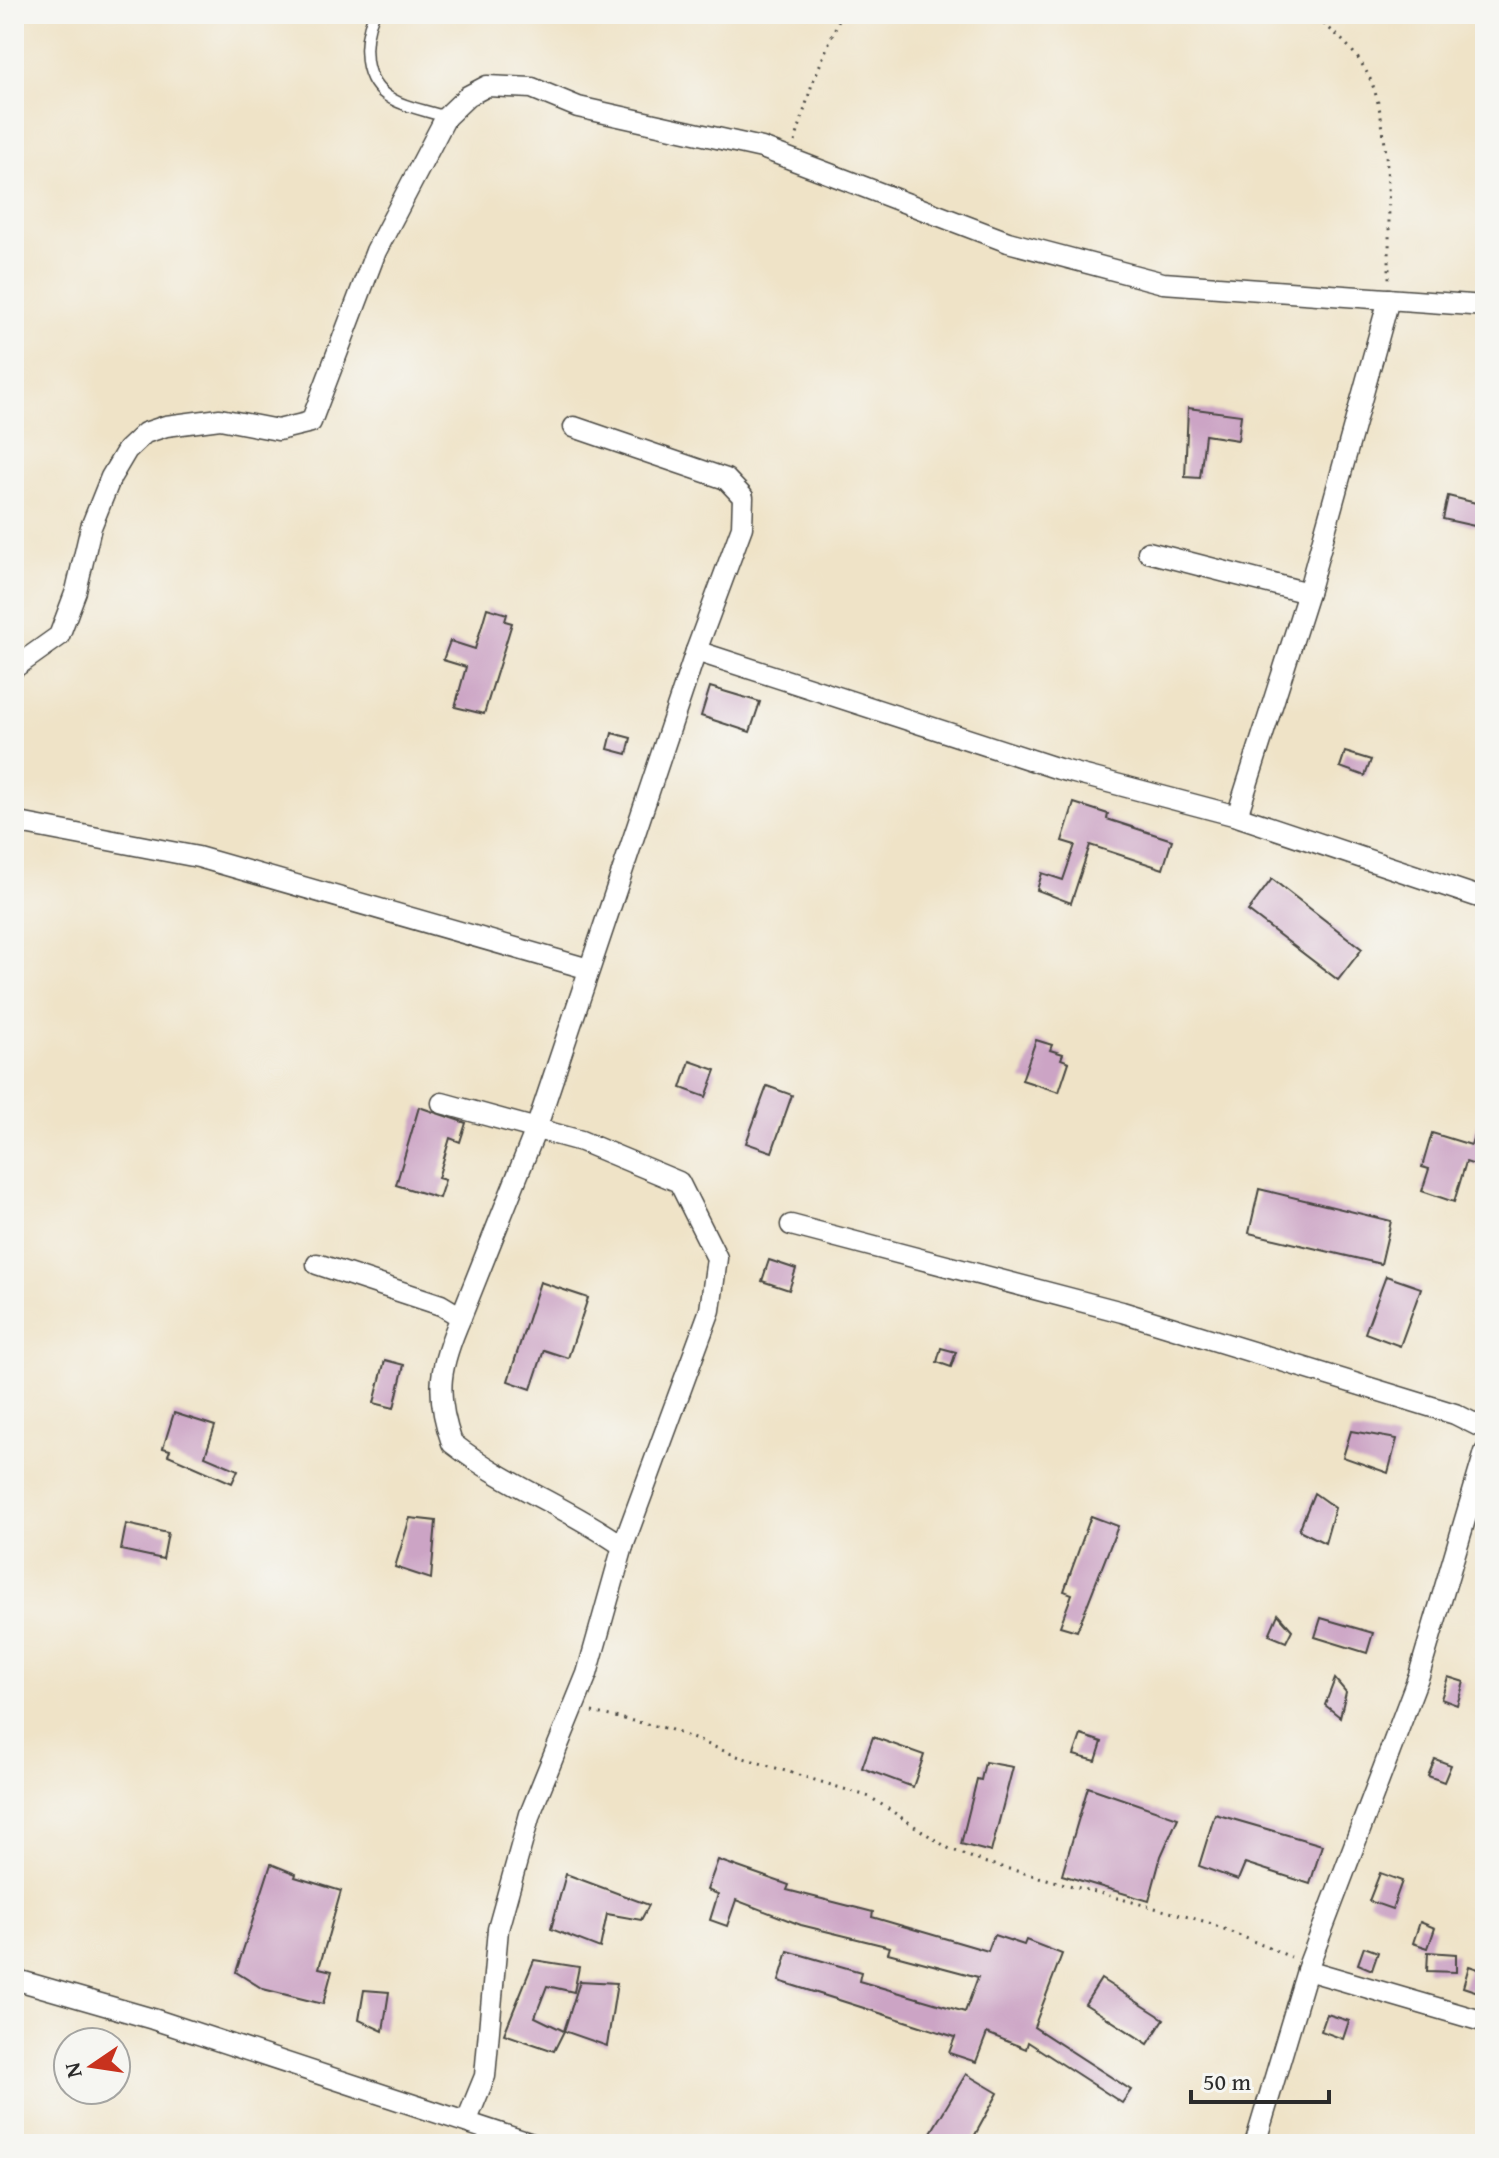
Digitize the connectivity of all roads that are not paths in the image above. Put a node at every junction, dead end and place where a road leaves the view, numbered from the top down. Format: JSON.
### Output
{"nodes":[{"id":1,"x":374,"y":14,"type":"edge"},
{"id":2,"x":446,"y":117,"type":"junction"},
{"id":3,"x":1389,"y":299,"type":"junction"},
{"id":4,"x":1485,"y":306,"type":"edge"},
{"id":5,"x":574,"y":427,"type":"dead end"},
{"id":6,"x":1148,"y":552,"type":"dead end"},
{"id":7,"x":1308,"y":593,"type":"junction"},
{"id":8,"x":696,"y":651,"type":"junction"},
{"id":9,"x":14,"y":668,"type":"edge"},
{"id":10,"x":1237,"y":816,"type":"junction"},
{"id":11,"x":14,"y":822,"type":"edge"},
{"id":12,"x":1485,"y":899,"type":"edge"},
{"id":13,"x":589,"y":969,"type":"junction"},
{"id":14,"x":442,"y":1103,"type":"dead end"},
{"id":15,"x":536,"y":1129,"type":"junction"},
{"id":16,"x":791,"y":1225,"type":"dead end"},
{"id":17,"x":317,"y":1264,"type":"dead end"},
{"id":18,"x":461,"y":1317,"type":"junction"},
{"id":19,"x":1485,"y":1429,"type":"edge"},
{"id":20,"x":1485,"y":1452,"type":"edge"},
{"id":21,"x":623,"y":1546,"type":"junction"},
{"id":22,"x":1308,"y":1967,"type":"junction"},
{"id":23,"x":14,"y":1979,"type":"edge"},
{"id":24,"x":1485,"y":2022,"type":"edge"},
{"id":25,"x":467,"y":2120,"type":"junction"},
{"id":26,"x":532,"y":2144,"type":"edge"},
{"id":27,"x":1255,"y":2144,"type":"edge"}],
"edges":[{"from":1,"to":2,"type":"lane"},
{"from":2,"to":3,"type":"street"},
{"from":2,"to":9,"type":"street"},
{"from":3,"to":4,"type":"street"},
{"from":3,"to":7,"type":"street"},
{"from":5,"to":8,"type":"street"},
{"from":6,"to":7,"type":"street"},
{"from":7,"to":10,"type":"street"},
{"from":8,"to":10,"type":"street"},
{"from":8,"to":13,"type":"street"},
{"from":10,"to":12,"type":"street"},
{"from":11,"to":13,"type":"street"},
{"from":13,"to":15,"type":"street"},
{"from":14,"to":15,"type":"street"},
{"from":15,"to":18,"type":"street"},
{"from":15,"to":21,"type":"street"},
{"from":16,"to":19,"type":"street"},
{"from":17,"to":18,"type":"street"},
{"from":18,"to":21,"type":"street"},
{"from":20,"to":22,"type":"street"},
{"from":21,"to":25,"type":"street"},
{"from":22,"to":24,"type":"street"},
{"from":22,"to":27,"type":"street"},
{"from":23,"to":25,"type":"street"},
{"from":25,"to":26,"type":"street"}]}
